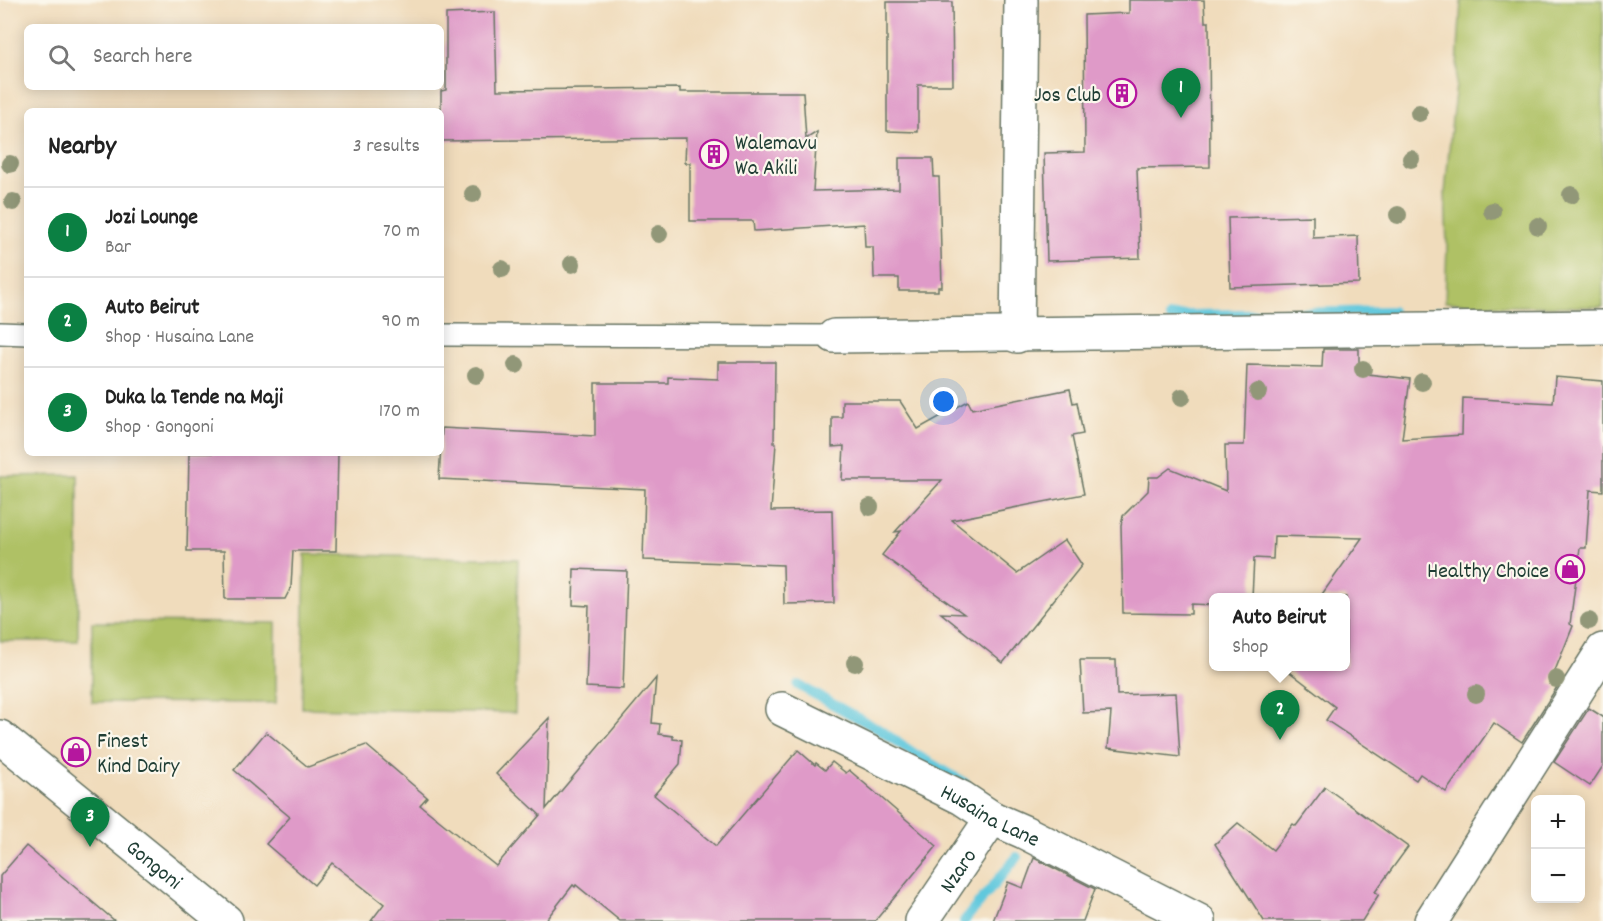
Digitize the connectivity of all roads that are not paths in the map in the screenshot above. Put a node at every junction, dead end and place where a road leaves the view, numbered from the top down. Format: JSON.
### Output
{"nodes":[{"id":1,"x":1021,"y":0,"type":"edge"},
{"id":2,"x":1603,"y":327,"type":"edge"},
{"id":3,"x":0,"y":333,"type":"edge"},
{"id":4,"x":24,"y":334,"type":"edge"},
{"id":5,"x":444,"y":335,"type":"edge"},
{"id":6,"x":834,"y":336,"type":"joint"},
{"id":7,"x":1017,"y":336,"type":"junction"},
{"id":8,"x":1603,"y":650,"type":"edge"},
{"id":9,"x":782,"y":709,"type":"dead end"},
{"id":10,"x":0,"y":737,"type":"edge"},
{"id":11,"x":992,"y":818,"type":"junction"},
{"id":12,"x":226,"y":921,"type":"edge"},
{"id":13,"x":922,"y":921,"type":"edge"},
{"id":14,"x":1199,"y":921,"type":"edge"},
{"id":15,"x":1431,"y":921,"type":"edge"}],
"edges":[{"from":1,"to":7,"type":"street"},
{"from":2,"to":7,"type":"street"},
{"from":3,"to":4,"type":"lane"},
{"from":5,"to":6,"type":"lane"},
{"from":6,"to":7,"type":"street"},
{"from":8,"to":15,"type":"street"},
{"from":9,"to":11,"type":"street","name":"Husaina Lane"},
{"from":10,"to":12,"type":"street","name":"Gongoni"},
{"from":11,"to":13,"type":"street","name":"Nzaro"},
{"from":11,"to":14,"type":"street","name":"Husaina Lane"}]}
